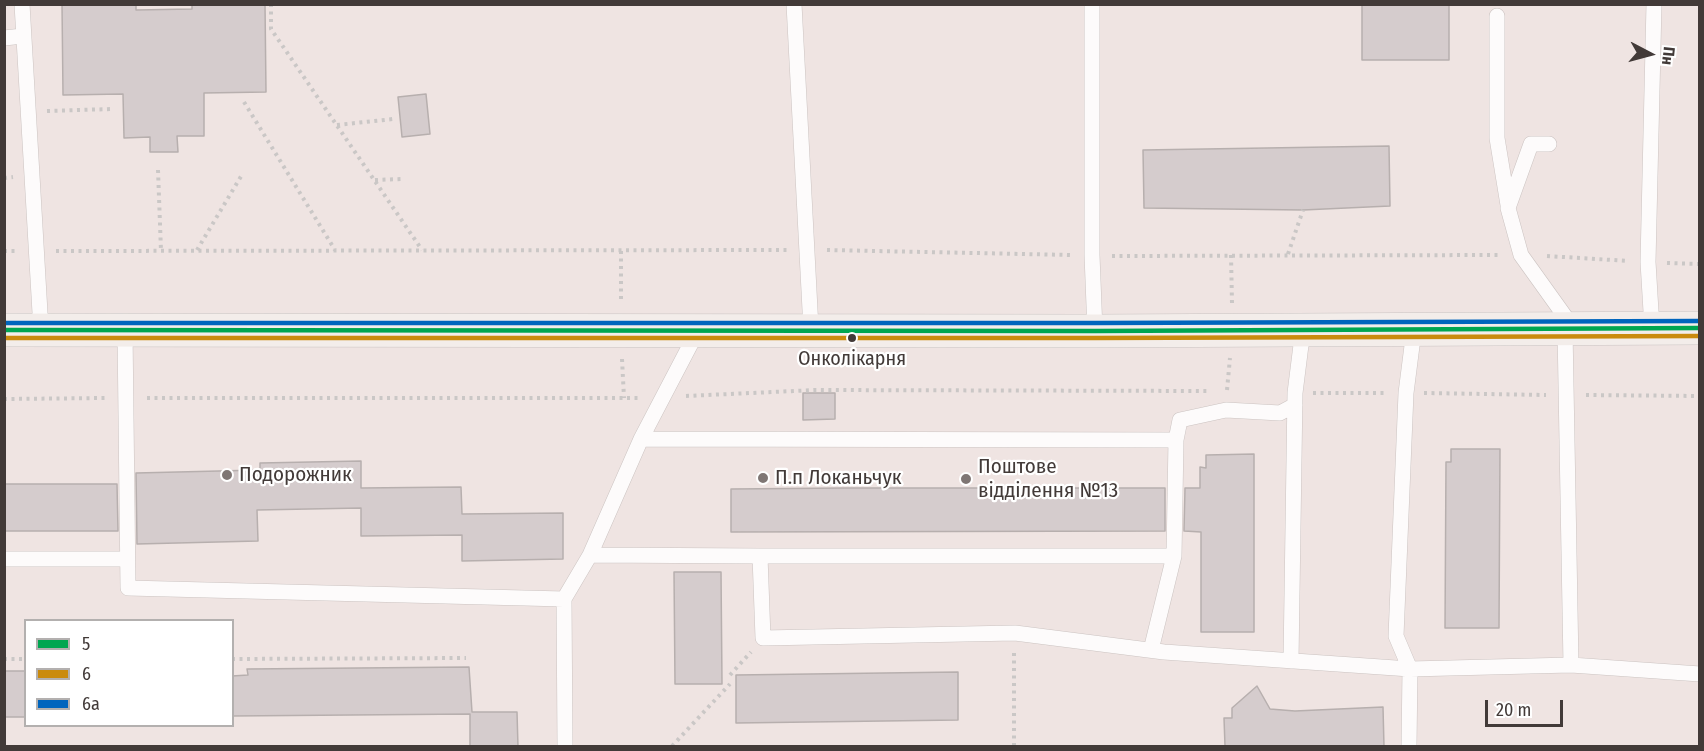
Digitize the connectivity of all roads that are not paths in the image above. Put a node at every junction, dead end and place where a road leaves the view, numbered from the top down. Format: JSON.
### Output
{"nodes":[{"id":1,"x":22,"y":4,"type":"edge"},
{"id":2,"x":794,"y":4,"type":"edge"},
{"id":3,"x":1092,"y":4,"type":"edge"},
{"id":4,"x":1654,"y":4,"type":"edge"},
{"id":5,"x":1497,"y":16,"type":"dead end"},
{"id":6,"x":23,"y":36,"type":"junction"},
{"id":7,"x":4,"y":38,"type":"edge"},
{"id":8,"x":1548,"y":144,"type":"dead end"},
{"id":9,"x":1508,"y":208,"type":"junction"},
{"id":10,"x":1652,"y":328,"type":"junction"},
{"id":11,"x":1700,"y":328,"type":"edge"},
{"id":12,"x":811,"y":329,"type":"junction"},
{"id":13,"x":1303,"y":329,"type":"junction"},
{"id":14,"x":1570,"y":329,"type":"junction"},
{"id":15,"x":4,"y":330,"type":"edge"},
{"id":16,"x":41,"y":330,"type":"junction"},
{"id":17,"x":125,"y":330,"type":"junction"},
{"id":18,"x":698,"y":330,"type":"junction"},
{"id":19,"x":1414,"y":330,"type":"junction"},
{"id":20,"x":1095,"y":331,"type":"junction"},
{"id":21,"x":1295,"y":399,"type":"junction"},
{"id":22,"x":641,"y":439,"type":"junction"},
{"id":23,"x":1176,"y":440,"type":"junction"},
{"id":24,"x":590,"y":555,"type":"junction"},
{"id":25,"x":760,"y":556,"type":"junction"},
{"id":26,"x":1174,"y":556,"type":"junction"},
{"id":27,"x":4,"y":559,"type":"edge"},
{"id":28,"x":126,"y":559,"type":"junction"},
{"id":29,"x":564,"y":599,"type":"junction"},
{"id":30,"x":1151,"y":650,"type":"junction"},
{"id":31,"x":1291,"y":661,"type":"junction"},
{"id":32,"x":1571,"y":665,"type":"junction"},
{"id":33,"x":1410,"y":669,"type":"junction"},
{"id":34,"x":1700,"y":674,"type":"edge"},
{"id":35,"x":566,"y":747,"type":"edge"},
{"id":36,"x":1409,"y":747,"type":"edge"}],
"edges":[{"from":1,"to":6,"type":"lane"},
{"from":2,"to":12,"type":"lane"},
{"from":3,"to":20,"type":"lane"},
{"from":4,"to":10,"type":"lane"},
{"from":5,"to":9,"type":"lane"},
{"from":6,"to":7,"type":"lane"},
{"from":6,"to":16,"type":"lane"},
{"from":8,"to":9,"type":"lane"},
{"from":9,"to":14,"type":"lane"},
{"from":10,"to":11,"type":"main road"},
{"from":10,"to":14,"type":"main road"},
{"from":12,"to":18,"type":"main road"},
{"from":12,"to":20,"type":"main road"},
{"from":13,"to":19,"type":"main road"},
{"from":13,"to":20,"type":"main road"},
{"from":13,"to":21,"type":"lane"},
{"from":14,"to":19,"type":"main road"},
{"from":14,"to":32,"type":"lane"},
{"from":15,"to":16,"type":"main road"},
{"from":16,"to":17,"type":"main road"},
{"from":17,"to":18,"type":"main road"},
{"from":17,"to":28,"type":"lane"},
{"from":18,"to":22,"type":"lane"},
{"from":19,"to":33,"type":"lane"},
{"from":21,"to":23,"type":"lane"},
{"from":21,"to":31,"type":"lane"},
{"from":22,"to":23,"type":"lane"},
{"from":22,"to":24,"type":"lane"},
{"from":23,"to":26,"type":"lane"},
{"from":24,"to":25,"type":"lane"},
{"from":24,"to":29,"type":"lane"},
{"from":25,"to":26,"type":"lane"},
{"from":25,"to":30,"type":"lane"},
{"from":26,"to":30,"type":"lane"},
{"from":27,"to":28,"type":"lane"},
{"from":28,"to":29,"type":"lane"},
{"from":29,"to":35,"type":"lane"},
{"from":30,"to":31,"type":"lane"},
{"from":31,"to":33,"type":"lane"},
{"from":32,"to":33,"type":"lane"},
{"from":32,"to":34,"type":"lane"},
{"from":33,"to":36,"type":"lane"}]}
